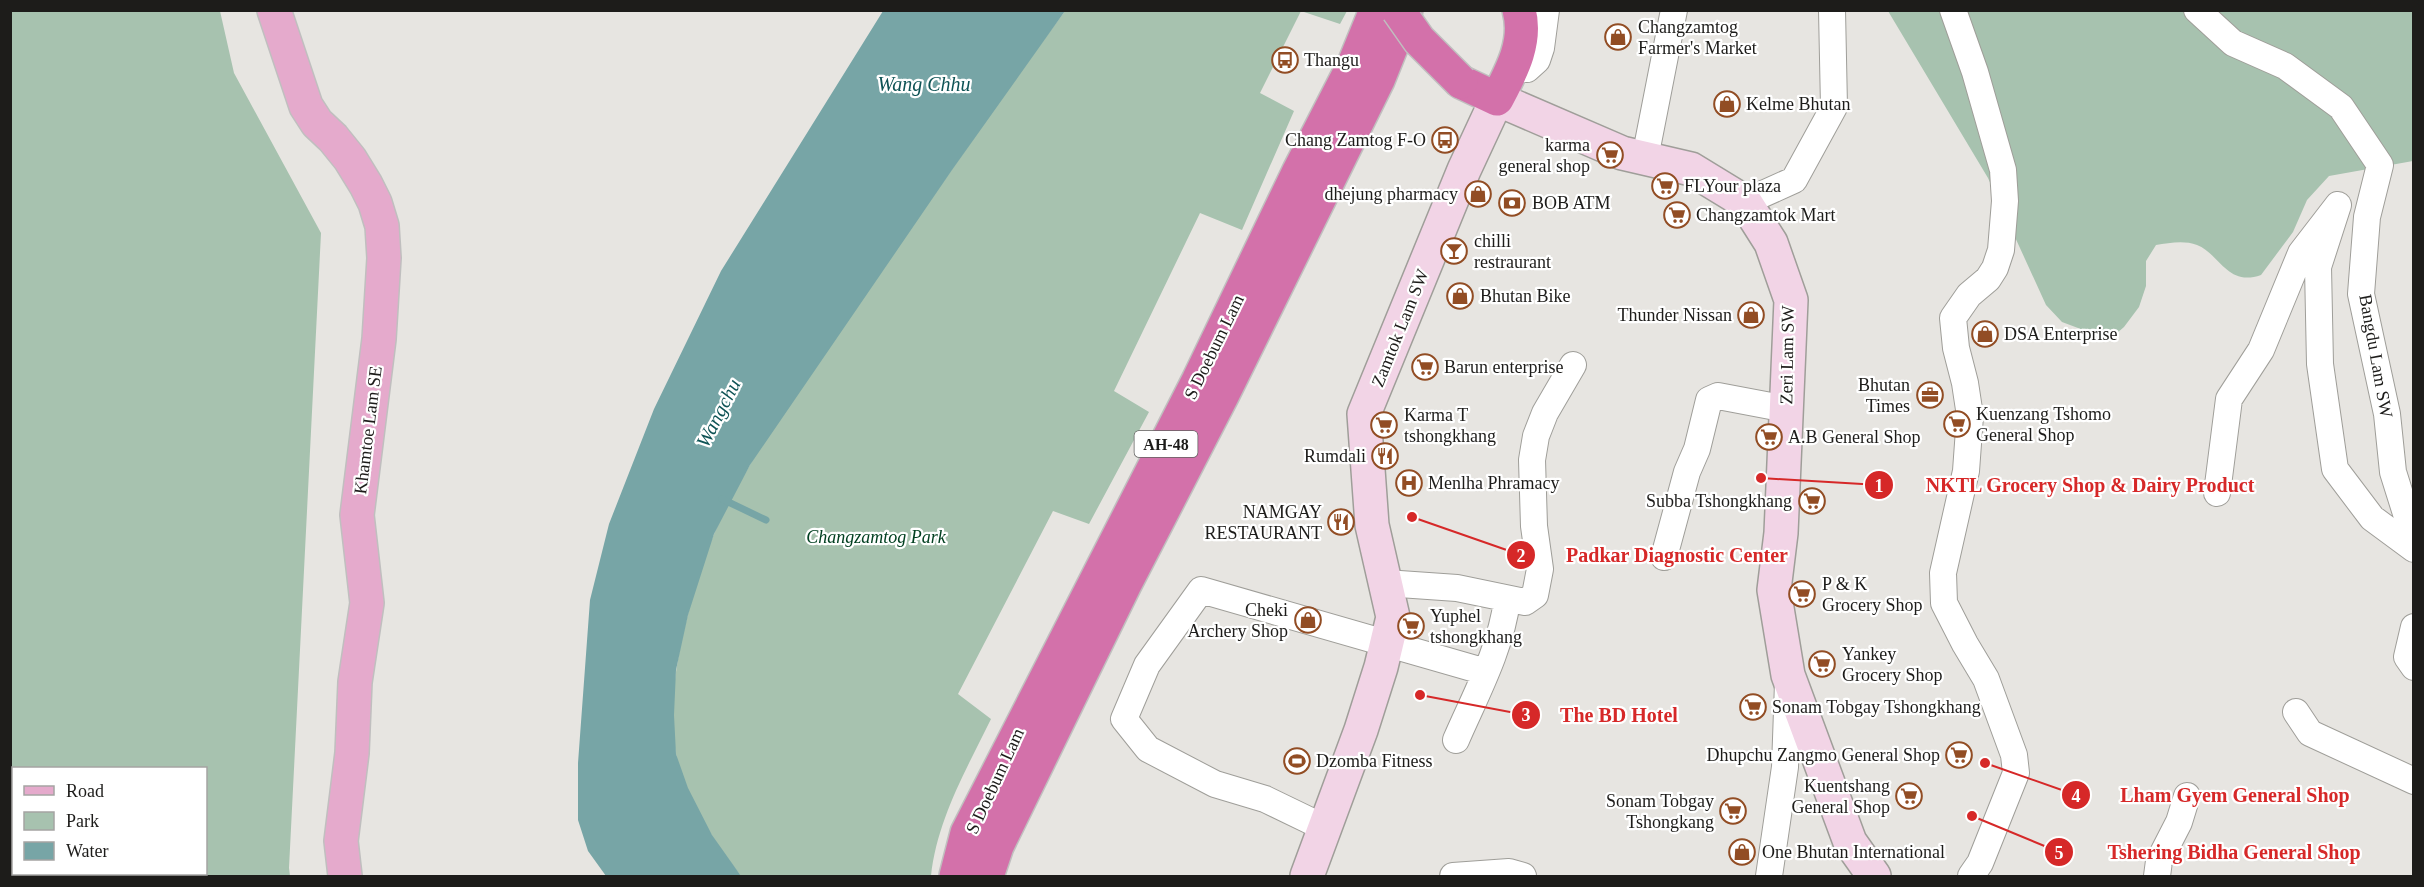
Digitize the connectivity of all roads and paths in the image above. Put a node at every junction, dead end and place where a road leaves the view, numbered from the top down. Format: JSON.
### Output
{"nodes":[{"id":1,"x":274,"y":10,"type":"edge"},
{"id":2,"x":1377,"y":10,"type":"edge"},
{"id":3,"x":1398,"y":10,"type":"edge"},
{"id":4,"x":1406,"y":10,"type":"edge"},
{"id":5,"x":1519,"y":10,"type":"edge"},
{"id":6,"x":1546,"y":10,"type":"edge"},
{"id":7,"x":1674,"y":10,"type":"edge"},
{"id":8,"x":1832,"y":10,"type":"edge"},
{"id":9,"x":1953,"y":10,"type":"edge"},
{"id":10,"x":2197,"y":10,"type":"edge"},
{"id":11,"x":1512,"y":69,"type":"junction"},
{"id":12,"x":1497,"y":99,"type":"junction"},
{"id":13,"x":1645,"y":158,"type":"junction"},
{"id":14,"x":1745,"y":202,"type":"junction"},
{"id":15,"x":1573,"y":366,"type":"dead end"},
{"id":16,"x":1786,"y":409,"type":"junction"},
{"id":17,"x":2217,"y":493,"type":"dead end"},
{"id":18,"x":2414,"y":539,"type":"edge"},
{"id":19,"x":2414,"y":549,"type":"edge"},
{"id":20,"x":1664,"y":557,"type":"dead end"},
{"id":21,"x":1385,"y":583,"type":"junction"},
{"id":22,"x":1507,"y":600,"type":"junction"},
{"id":23,"x":2414,"y":627,"type":"edge"},
{"id":24,"x":1387,"y":643,"type":"junction"},
{"id":25,"x":2414,"y":667,"type":"edge"},
{"id":26,"x":1486,"y":672,"type":"junction"},
{"id":27,"x":1788,"y":675,"type":"junction"},
{"id":28,"x":2296,"y":712,"type":"dead end"},
{"id":29,"x":1456,"y":740,"type":"dead end"},
{"id":30,"x":2414,"y":781,"type":"edge"},
{"id":31,"x":2187,"y":796,"type":"dead end"},
{"id":32,"x":1325,"y":828,"type":"junction"},
{"id":33,"x":345,"y":876,"type":"edge"},
{"id":34,"x":956,"y":876,"type":"edge"},
{"id":35,"x":987,"y":876,"type":"edge"},
{"id":36,"x":1307,"y":876,"type":"edge"},
{"id":37,"x":1453,"y":876,"type":"edge"},
{"id":38,"x":1523,"y":876,"type":"edge"},
{"id":39,"x":1769,"y":876,"type":"edge"},
{"id":40,"x":1874,"y":876,"type":"edge"},
{"id":41,"x":1971,"y":876,"type":"edge"},
{"id":42,"x":2157,"y":876,"type":"edge"}],
"edges":[{"from":1,"to":33,"type":"main road","name":"Khamtoe Lam SE"},
{"from":2,"to":34,"type":"highway","name":"S Doebum Lam","number":"AH-48"},
{"from":3,"to":12,"type":"highway","bridge":true},
{"from":4,"to":35,"type":"highway","name":"S Doebum Lam","number":"AH-48"},
{"from":5,"to":11,"type":"highway"},
{"from":6,"to":11,"type":"street"},
{"from":7,"to":13,"type":"street"},
{"from":8,"to":14,"type":"street"},
{"from":9,"to":41,"type":"street"},
{"from":10,"to":18,"type":"street","name":"Bangdu Lam SW"},
{"from":11,"to":12,"type":"highway"},
{"from":12,"to":13,"type":"street","name":"Zeri Lam SW"},
{"from":12,"to":21,"type":"street","name":"Zamtok Lam SW"},
{"from":13,"to":14,"type":"street","name":"Zeri Lam SW"},
{"from":14,"to":16,"type":"street","name":"Zeri Lam SW"},
{"from":15,"to":22,"type":"street"},
{"from":16,"to":20,"type":"street"},
{"from":16,"to":27,"type":"street","name":"Zeri Lam SW"},
{"from":17,"to":19,"type":"street"},
{"from":21,"to":22,"type":"street"},
{"from":21,"to":24,"type":"street","name":"Zamtok Lam SW"},
{"from":22,"to":26,"type":"street"},
{"from":23,"to":25,"type":"street"},
{"from":24,"to":26,"type":"street"},
{"from":24,"to":32,"type":"street","name":"Zamtok Lam SW"},
{"from":24,"to":32,"type":"street"},
{"from":26,"to":29,"type":"street"},
{"from":27,"to":39,"type":"street"},
{"from":27,"to":40,"type":"street","name":"Zeri Lam SW"},
{"from":28,"to":30,"type":"street"},
{"from":31,"to":42,"type":"street"},
{"from":32,"to":36,"type":"street","name":"Zamtok Lam SW"},
{"from":37,"to":38,"type":"street"}]}
